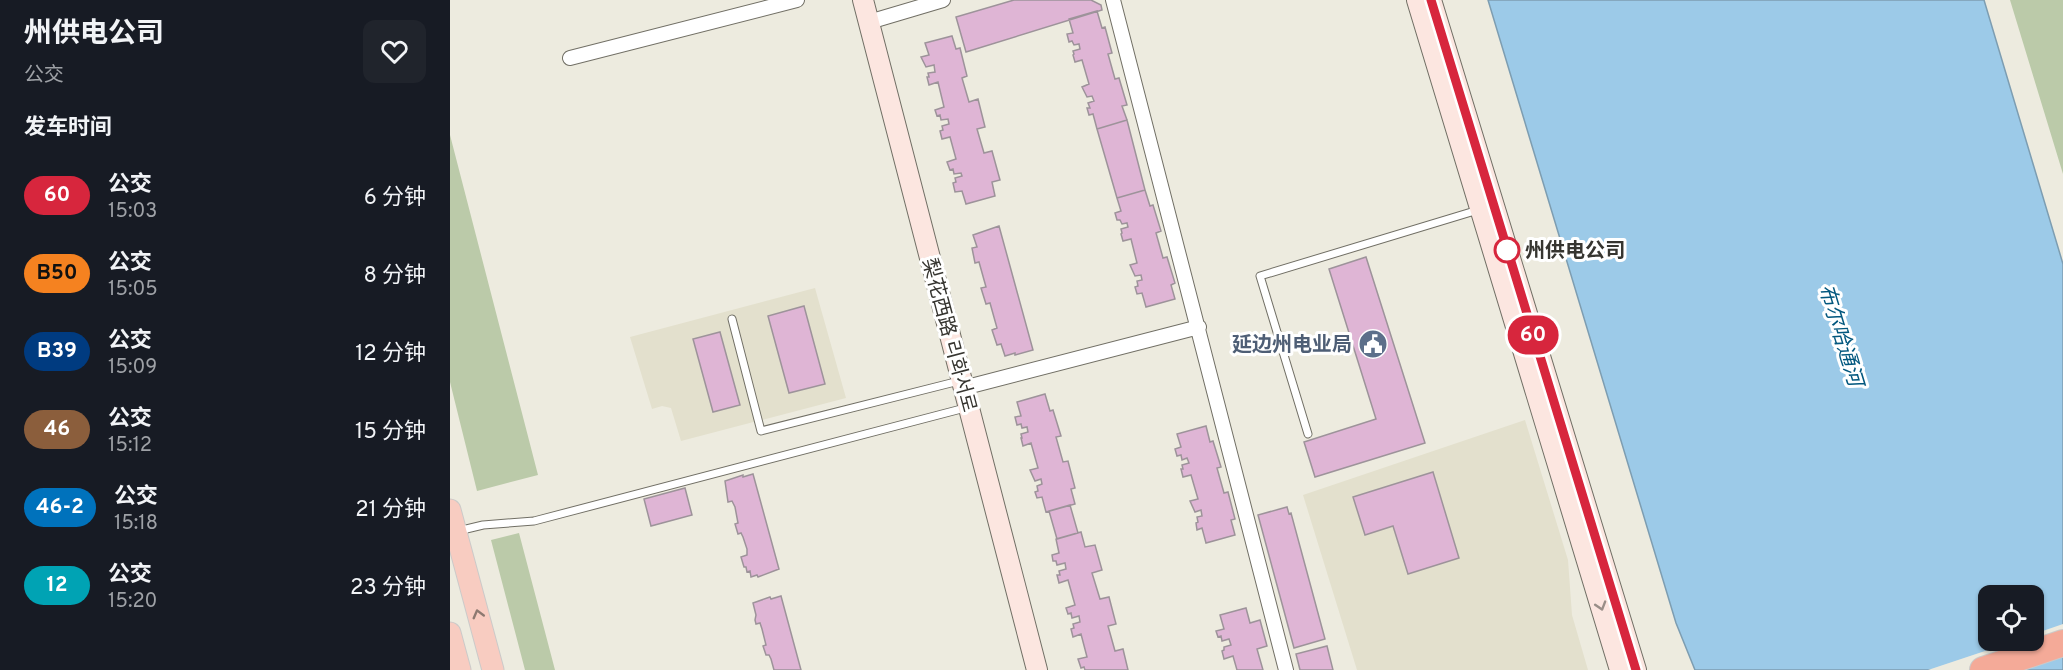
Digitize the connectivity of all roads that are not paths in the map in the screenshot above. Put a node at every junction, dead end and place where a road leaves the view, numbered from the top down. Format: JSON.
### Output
{"nodes":[{"id":1,"x":797,"y":0,"type":"edge"},
{"id":2,"x":863,"y":0,"type":"edge"},
{"id":3,"x":943,"y":0,"type":"edge"},
{"id":4,"x":1113,"y":0,"type":"edge"},
{"id":5,"x":1417,"y":0,"type":"edge"},
{"id":6,"x":1431,"y":0,"type":"edge"},
{"id":7,"x":868,"y":22,"type":"junction"},
{"id":8,"x":570,"y":58,"type":"dead end"},
{"id":9,"x":1480,"y":209,"type":"junction"},
{"id":10,"x":732,"y":318,"type":"dead end"},
{"id":11,"x":1199,"y":327,"type":"junction"},
{"id":12,"x":965,"y":392,"type":"junction"},
{"id":13,"x":1308,"y":434,"type":"dead end"},
{"id":14,"x":450,"y":510,"type":"edge"},
{"id":15,"x":456,"y":532,"type":"junction"},
{"id":16,"x":450,"y":633,"type":"edge"},
{"id":17,"x":2063,"y":643,"type":"edge"},
{"id":18,"x":460,"y":670,"type":"edge"},
{"id":19,"x":493,"y":670,"type":"edge"},
{"id":20,"x":1037,"y":670,"type":"edge"},
{"id":21,"x":1286,"y":670,"type":"edge"},
{"id":22,"x":1620,"y":670,"type":"edge"},
{"id":23,"x":1636,"y":670,"type":"edge"},
{"id":24,"x":1983,"y":670,"type":"edge"}],
"edges":[{"from":1,"to":8,"type":"street"},
{"from":2,"to":7,"type":"main road","name":"梨花西路 리화서로"},
{"from":3,"to":7,"type":"street"},
{"from":4,"to":11,"type":"street"},
{"from":5,"to":9,"type":"main road"},
{"from":6,"to":23,"type":"main road"},
{"from":7,"to":12,"type":"main road","name":"梨花西路 리화서로"},
{"from":9,"to":13,"type":"lane"},
{"from":9,"to":22,"type":"main road","one_way":true},
{"from":10,"to":12,"type":"lane"},
{"from":11,"to":12,"type":"street"},
{"from":11,"to":21,"type":"street"},
{"from":12,"to":15,"type":"lane"},
{"from":12,"to":20,"type":"main road","name":"梨花西路 리화서로"},
{"from":14,"to":15,"type":"main road"},
{"from":19,"to":15,"type":"main road","one_way":true},
{"from":16,"to":18,"type":"main road"},
{"from":17,"to":24,"type":"highway"}]}
